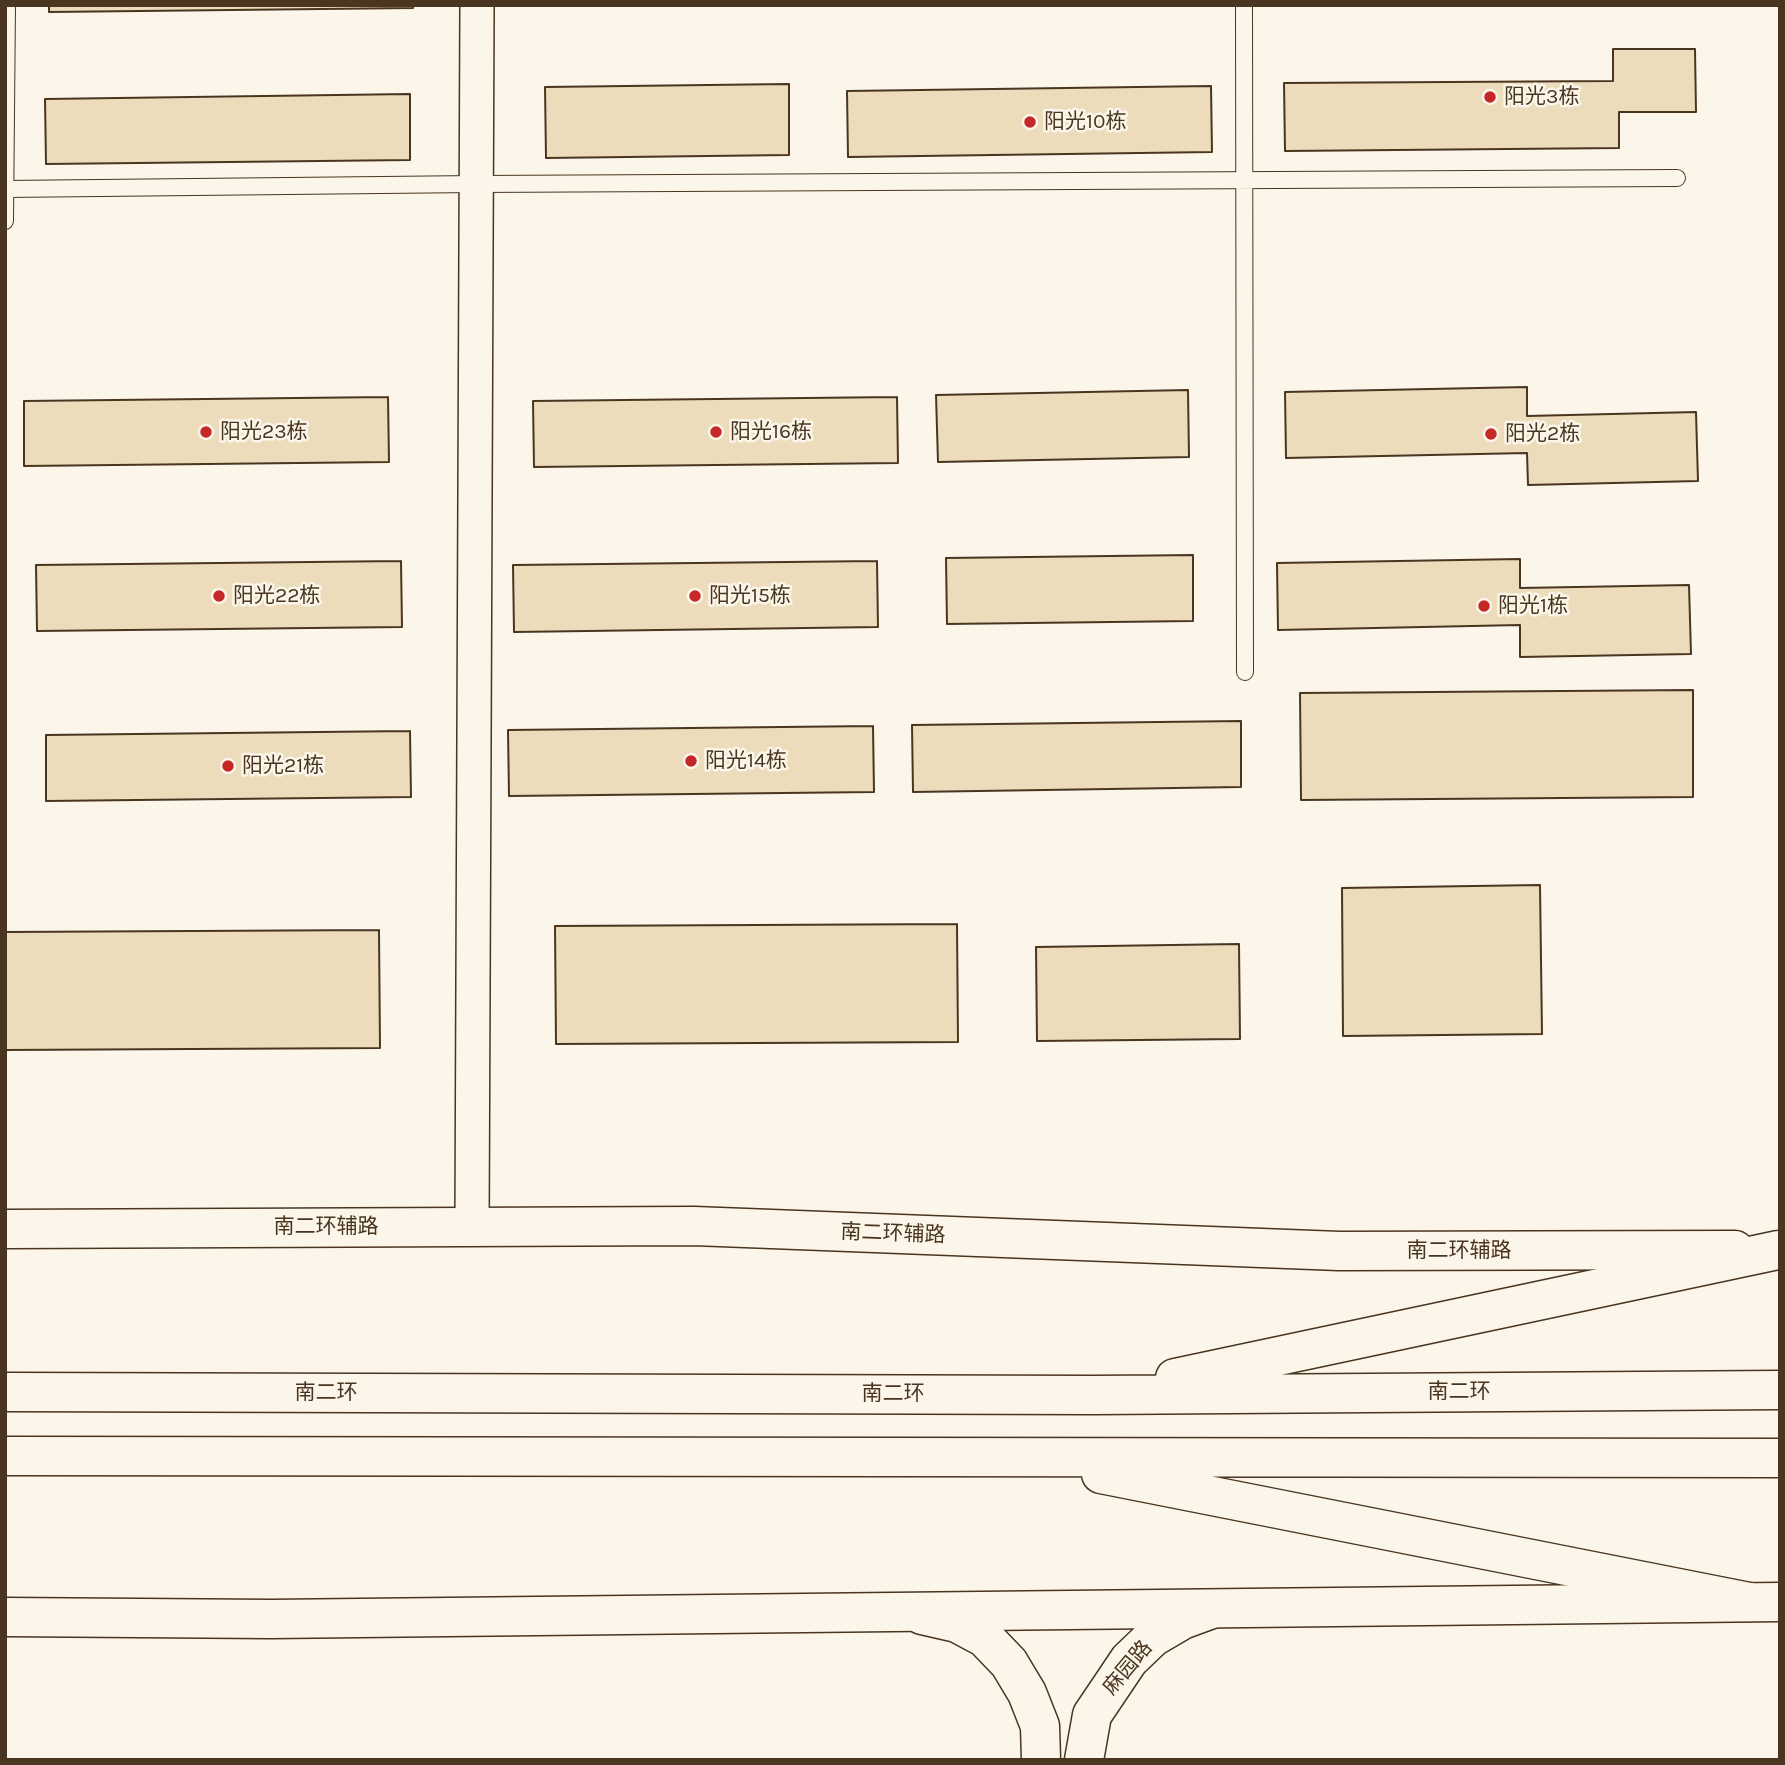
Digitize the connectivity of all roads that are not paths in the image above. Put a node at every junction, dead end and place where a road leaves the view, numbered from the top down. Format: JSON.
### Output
{"nodes":[{"id":1,"x":7,"y":5,"type":"edge"},
{"id":2,"x":477,"y":5,"type":"edge"},
{"id":3,"x":1244,"y":5,"type":"edge"},
{"id":4,"x":1678,"y":178,"type":"dead end"},
{"id":5,"x":1245,"y":181,"type":"junction"},
{"id":6,"x":476,"y":184,"type":"junction"},
{"id":7,"x":6,"y":189,"type":"edge"},
{"id":8,"x":5,"y":221,"type":"edge"},
{"id":9,"x":1245,"y":672,"type":"dead end"},
{"id":10,"x":472,"y":1227,"type":"junction"},
{"id":11,"x":5,"y":1229,"type":"edge"},
{"id":12,"x":1779,"y":1250,"type":"edge"},
{"id":13,"x":1780,"y":1390,"type":"edge"},
{"id":14,"x":5,"y":1392,"type":"edge"},
{"id":15,"x":1094,"y":1395,"type":"junction"},
{"id":16,"x":5,"y":1456,"type":"edge"},
{"id":17,"x":1013,"y":1457,"type":"junction"},
{"id":18,"x":1780,"y":1458,"type":"edge"},
{"id":19,"x":1764,"y":1602,"type":"edge"},
{"id":20,"x":1212,"y":1609,"type":"junction"},
{"id":21,"x":913,"y":1613,"type":"junction"},
{"id":22,"x":5,"y":1618,"type":"edge"},
{"id":23,"x":1041,"y":1760,"type":"edge"},
{"id":24,"x":1084,"y":1760,"type":"edge"}],
"edges":[{"from":1,"to":7,"type":"lane"},
{"from":2,"to":6,"type":"street"},
{"from":3,"to":5,"type":"lane"},
{"from":4,"to":5,"type":"lane"},
{"from":5,"to":6,"type":"lane"},
{"from":5,"to":9,"type":"lane"},
{"from":6,"to":7,"type":"lane"},
{"from":6,"to":10,"type":"street"},
{"from":7,"to":8,"type":"lane"},
{"from":10,"to":11,"type":"main road","name":"南二环辅路"},
{"from":10,"to":12,"type":"main road","name":"南二环辅路"},
{"from":12,"to":15,"type":"main road"},
{"from":13,"to":15,"type":"main road","name":"南二环"},
{"from":14,"to":15,"type":"main road","name":"南二环"},
{"from":16,"to":17,"type":"main road"},
{"from":17,"to":18,"type":"main road"},
{"from":17,"to":19,"type":"main road"},
{"from":19,"to":20,"type":"main road"},
{"from":20,"to":21,"type":"main road"},
{"from":20,"to":24,"type":"main road","name":"麻园路"},
{"from":21,"to":22,"type":"main road"},
{"from":21,"to":23,"type":"main road"}]}
